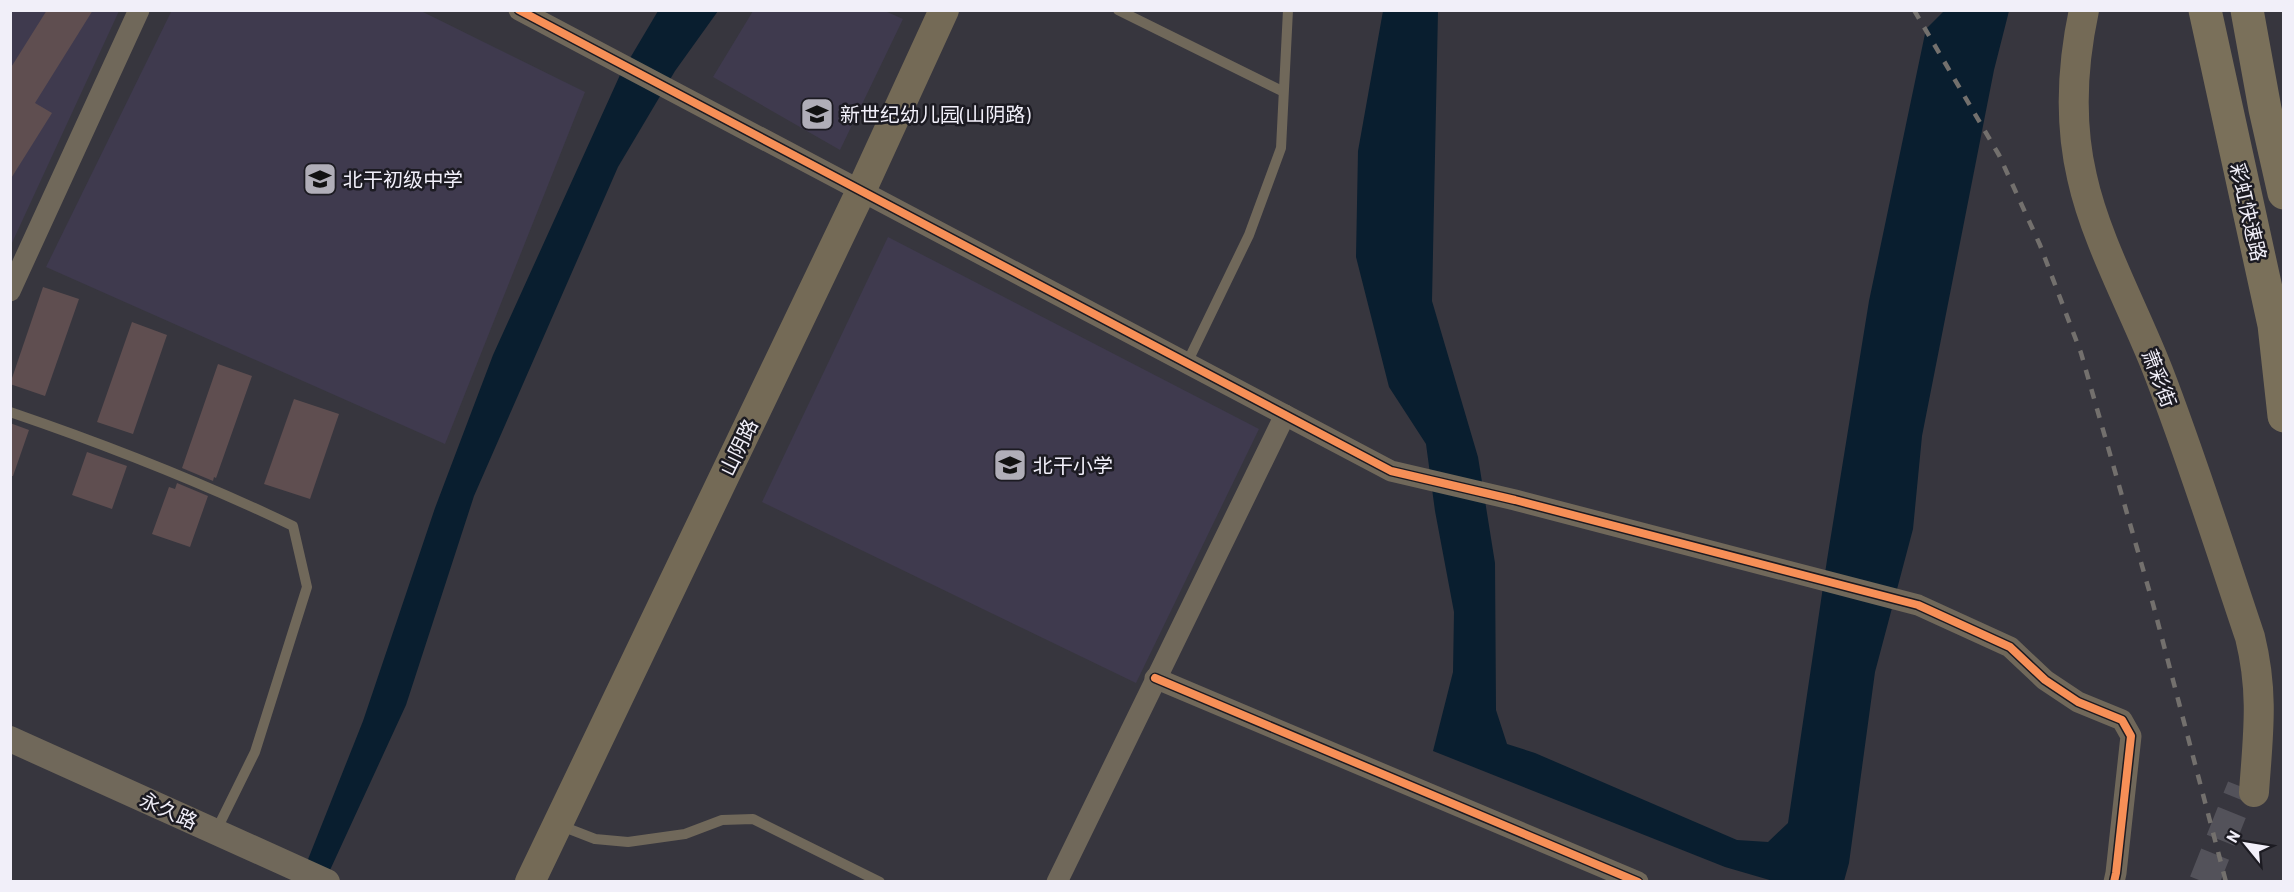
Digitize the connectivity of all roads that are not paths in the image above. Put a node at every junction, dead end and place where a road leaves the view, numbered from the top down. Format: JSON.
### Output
{"nodes":[{"id":1,"x":139,"y":10,"type":"edge"},
{"id":2,"x":519,"y":10,"type":"edge"},
{"id":3,"x":944,"y":10,"type":"edge"},
{"id":4,"x":1118,"y":10,"type":"edge"},
{"id":5,"x":1288,"y":10,"type":"edge"},
{"id":6,"x":2084,"y":10,"type":"edge"},
{"id":7,"x":2205,"y":10,"type":"edge"},
{"id":8,"x":2247,"y":10,"type":"edge"},
{"id":9,"x":1282,"y":91,"type":"junction"},
{"id":10,"x":861,"y":191,"type":"junction"},
{"id":11,"x":2283,"y":193,"type":"edge"},
{"id":12,"x":10,"y":291,"type":"edge"},
{"id":13,"x":1187,"y":363,"type":"junction"},
{"id":14,"x":10,"y":412,"type":"edge"},
{"id":15,"x":1285,"y":415,"type":"junction"},
{"id":16,"x":2283,"y":416,"type":"edge"},
{"id":17,"x":1155,"y":678,"type":"junction"},
{"id":18,"x":10,"y":739,"type":"edge"},
{"id":19,"x":2248,"y":789,"type":"tunnel mouth"},
{"id":20,"x":557,"y":825,"type":"junction"},
{"id":21,"x":216,"y":832,"type":"junction"},
{"id":22,"x":327,"y":882,"type":"edge"},
{"id":23,"x":530,"y":882,"type":"edge"},
{"id":24,"x":880,"y":882,"type":"edge"},
{"id":25,"x":1057,"y":882,"type":"edge"},
{"id":26,"x":1638,"y":882,"type":"edge"},
{"id":27,"x":2114,"y":882,"type":"edge"}],
"edges":[{"from":1,"to":12,"type":"street"},
{"from":2,"to":10,"type":"street"},
{"from":3,"to":10,"type":"main road","name":"山阴路"},
{"from":4,"to":9,"type":"lane"},
{"from":5,"to":9,"type":"lane"},
{"from":6,"to":19,"type":"main road","name":"萧彩街"},
{"from":7,"to":16,"type":"highway","name":"彩虹快速路"},
{"from":8,"to":11,"type":"highway","name":"彩虹快速路"},
{"from":9,"to":13,"type":"lane"},
{"from":10,"to":13,"type":"street"},
{"from":10,"to":20,"type":"main road","name":"山阴路"},
{"from":13,"to":15,"type":"street"},
{"from":14,"to":21,"type":"lane"},
{"from":15,"to":17,"type":"street"},
{"from":15,"to":27,"type":"street"},
{"from":17,"to":25,"type":"street"},
{"from":17,"to":26,"type":"street"},
{"from":18,"to":21,"type":"street","name":"永久路"},
{"from":20,"to":23,"type":"main road","name":"山阴路"},
{"from":20,"to":24,"type":"lane"},
{"from":21,"to":22,"type":"street","name":"永久路"}]}
